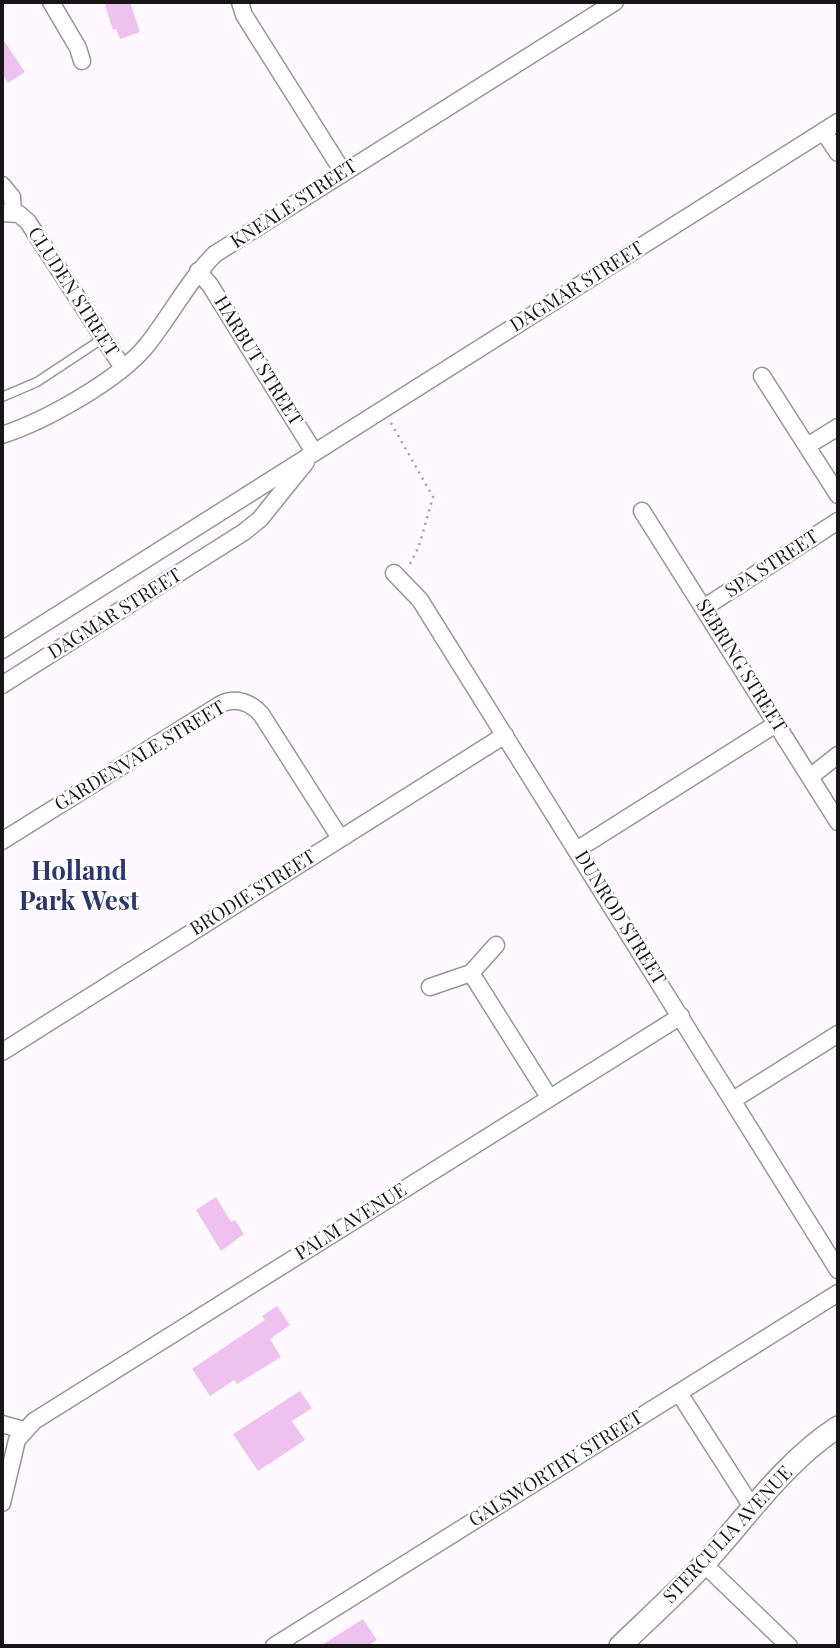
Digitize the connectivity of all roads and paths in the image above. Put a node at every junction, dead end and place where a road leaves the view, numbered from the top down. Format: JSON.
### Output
{"nodes":[{"id":1,"x":51,"y":2,"type":"edge"},
{"id":2,"x":240,"y":2,"type":"edge"},
{"id":3,"x":615,"y":2,"type":"edge"},
{"id":4,"x":82,"y":61,"type":"dead end"},
{"id":5,"x":838,"y":122,"type":"edge"},
{"id":6,"x":824,"y":131,"type":"junction"},
{"id":7,"x":838,"y":153,"type":"edge"},
{"id":8,"x":343,"y":172,"type":"junction"},
{"id":9,"x":2,"y":185,"type":"edge"},
{"id":10,"x":8,"y":212,"type":"edge"},
{"id":11,"x":198,"y":271,"type":"junction"},
{"id":12,"x":102,"y":339,"type":"junction"},
{"id":13,"x":123,"y":368,"type":"junction"},
{"id":14,"x":762,"y":376,"type":"dead end"},
{"id":15,"x":2,"y":397,"type":"edge"},
{"id":16,"x":380,"y":408,"type":"junction"},
{"id":17,"x":838,"y":427,"type":"edge"},
{"id":18,"x":2,"y":435,"type":"edge"},
{"id":19,"x":807,"y":446,"type":"junction"},
{"id":20,"x":314,"y":452,"type":"junction"},
{"id":21,"x":838,"y":495,"type":"edge"},
{"id":22,"x":642,"y":511,"type":"dead end"},
{"id":23,"x":838,"y":521,"type":"edge"},
{"id":24,"x":399,"y":577,"type":"joint"},
{"id":25,"x":705,"y":607,"type":"junction"},
{"id":26,"x":2,"y":650,"type":"edge"},
{"id":27,"x":2,"y":685,"type":"edge"},
{"id":28,"x":776,"y":724,"type":"junction"},
{"id":29,"x":505,"y":735,"type":"junction"},
{"id":30,"x":838,"y":755,"type":"edge"},
{"id":31,"x":810,"y":777,"type":"junction"},
{"id":32,"x":838,"y":822,"type":"edge"},
{"id":33,"x":340,"y":838,"type":"junction"},
{"id":34,"x":2,"y":841,"type":"edge"},
{"id":35,"x":578,"y":849,"type":"junction"},
{"id":36,"x":496,"y":945,"type":"dead end"},
{"id":37,"x":471,"y":974,"type":"junction"},
{"id":38,"x":430,"y":987,"type":"dead end"},
{"id":39,"x":681,"y":1016,"type":"junction"},
{"id":40,"x":838,"y":1034,"type":"edge"},
{"id":41,"x":2,"y":1052,"type":"edge"},
{"id":42,"x":549,"y":1097,"type":"junction"},
{"id":43,"x":733,"y":1100,"type":"junction"},
{"id":44,"x":838,"y":1269,"type":"edge"},
{"id":45,"x":838,"y":1293,"type":"edge"},
{"id":46,"x":679,"y":1392,"type":"junction"},
{"id":47,"x":2,"y":1424,"type":"edge"},
{"id":48,"x":838,"y":1427,"type":"edge"},
{"id":49,"x":23,"y":1430,"type":"junction"},
{"id":50,"x":2,"y":1503,"type":"edge"},
{"id":51,"x":752,"y":1507,"type":"junction"},
{"id":52,"x":704,"y":1564,"type":"junction"},
{"id":53,"x":274,"y":1646,"type":"edge"},
{"id":54,"x":620,"y":1646,"type":"edge"},
{"id":55,"x":789,"y":1646,"type":"edge"}],
"edges":[{"from":1,"to":4,"type":"street"},
{"from":2,"to":8,"type":"street"},
{"from":3,"to":8,"type":"street","name":"KNEALE STREET"},
{"from":5,"to":6,"type":"street","name":"DAGMAR STREET"},
{"from":6,"to":7,"type":"street"},
{"from":6,"to":16,"type":"street","name":"DAGMAR STREET"},
{"from":8,"to":11,"type":"street","name":"KNEALE STREET"},
{"from":9,"to":10,"type":"street","name":"CLUDEN STREET"},
{"from":10,"to":12,"type":"street","name":"CLUDEN STREET"},
{"from":11,"to":13,"type":"street","name":"KNEALE STREET"},
{"from":11,"to":20,"type":"street","name":"HARBUT STREET"},
{"from":12,"to":13,"type":"street","name":"CLUDEN STREET"},
{"from":12,"to":15,"type":"lane"},
{"from":13,"to":18,"type":"street","name":"KNEALE STREET"},
{"from":14,"to":19,"type":"street"},
{"from":16,"to":20,"type":"street","name":"DAGMAR STREET"},
{"from":16,"to":24,"type":"path"},
{"from":17,"to":19,"type":"street"},
{"from":19,"to":21,"type":"street"},
{"from":20,"to":26,"type":"street","name":"DAGMAR STREET"},
{"from":20,"to":27,"type":"street","name":"DAGMAR STREET"},
{"from":22,"to":25,"type":"street","name":"SEBRING STREET"},
{"from":23,"to":25,"type":"street","name":"SPA STREET"},
{"from":24,"to":29,"type":"street","name":"DUNROD STREET"},
{"from":25,"to":28,"type":"street","name":"SEBRING STREET"},
{"from":28,"to":31,"type":"street","name":"SEBRING STREET"},
{"from":28,"to":35,"type":"street"},
{"from":29,"to":33,"type":"street","name":"BRODIE STREET"},
{"from":29,"to":35,"type":"street","name":"DUNROD STREET"},
{"from":30,"to":31,"type":"street"},
{"from":31,"to":32,"type":"street","name":"SEBRING STREET"},
{"from":33,"to":34,"type":"street","name":"GARDENVALE STREET"},
{"from":33,"to":41,"type":"street","name":"BRODIE STREET"},
{"from":35,"to":39,"type":"street","name":"DUNROD STREET"},
{"from":36,"to":37,"type":"street"},
{"from":37,"to":38,"type":"street"},
{"from":37,"to":42,"type":"street"},
{"from":39,"to":42,"type":"street","name":"PALM AVENUE"},
{"from":39,"to":43,"type":"street","name":"DUNROD STREET"},
{"from":40,"to":43,"type":"street"},
{"from":42,"to":49,"type":"street","name":"PALM AVENUE"},
{"from":43,"to":44,"type":"street","name":"DUNROD STREET"},
{"from":45,"to":46,"type":"street","name":"GALSWORTHY STREET"},
{"from":46,"to":51,"type":"street"},
{"from":46,"to":53,"type":"street","name":"GALSWORTHY STREET"},
{"from":47,"to":49,"type":"street"},
{"from":48,"to":51,"type":"street","name":"STERCULIA AVENUE"},
{"from":49,"to":50,"type":"street"},
{"from":51,"to":52,"type":"street","name":"STERCULIA AVENUE"},
{"from":52,"to":54,"type":"street","name":"STERCULIA AVENUE"},
{"from":52,"to":55,"type":"street"}]}
